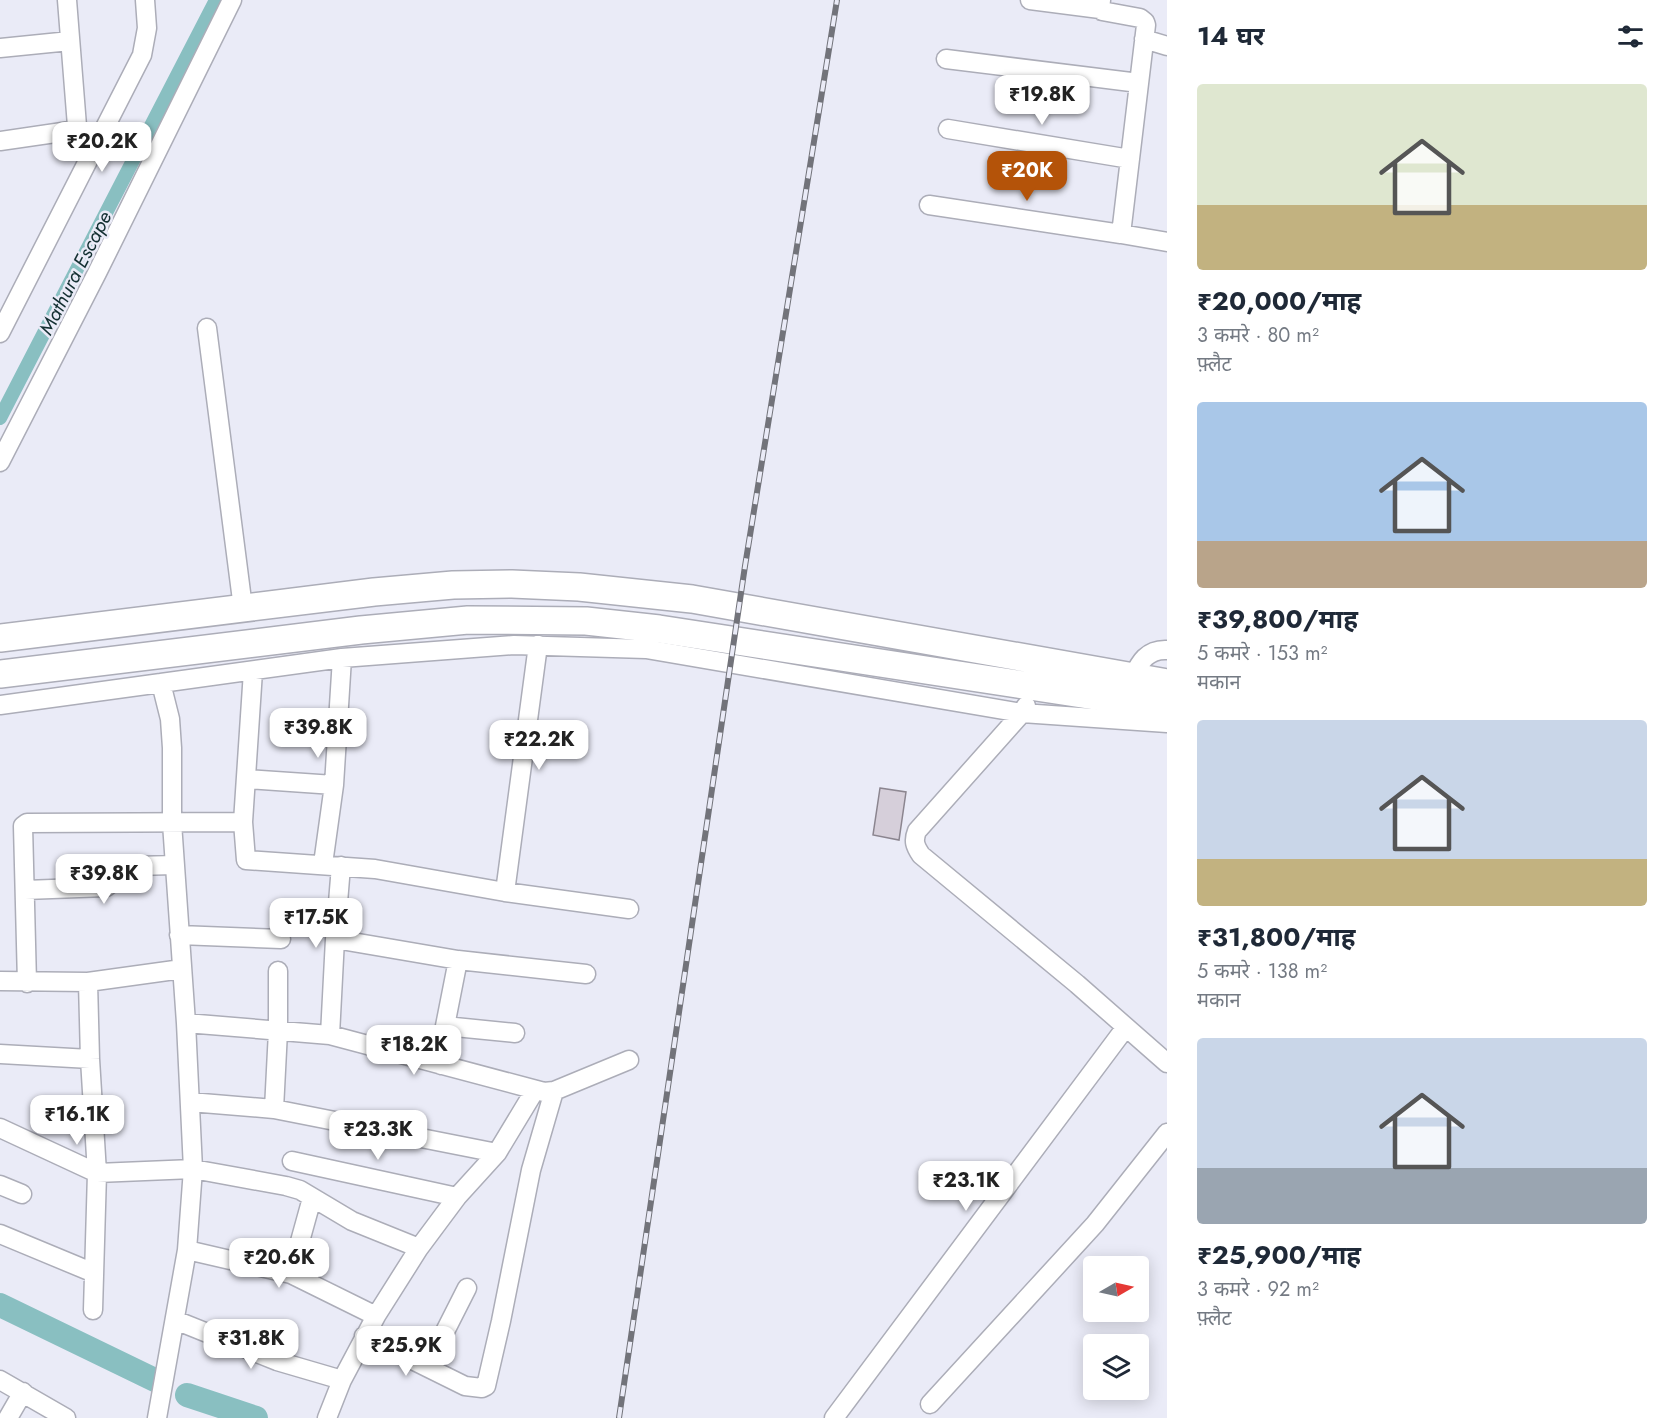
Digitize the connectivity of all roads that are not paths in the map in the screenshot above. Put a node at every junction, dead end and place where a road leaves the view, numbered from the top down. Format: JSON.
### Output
{"nodes":[{"id":1,"x":67,"y":0,"type":"edge"},
{"id":2,"x":145,"y":0,"type":"edge"},
{"id":3,"x":232,"y":0,"type":"edge"},
{"id":4,"x":1030,"y":0,"type":"edge"},
{"id":5,"x":1100,"y":4,"type":"edge"},
{"id":6,"x":1144,"y":39,"type":"junction"},
{"id":7,"x":70,"y":41,"type":"junction"},
{"id":8,"x":1167,"y":46,"type":"edge"},
{"id":9,"x":0,"y":48,"type":"edge"},
{"id":10,"x":946,"y":59,"type":"dead end"},
{"id":11,"x":1139,"y":83,"type":"junction"},
{"id":12,"x":948,"y":129,"type":"dead end"},
{"id":13,"x":0,"y":141,"type":"edge"},
{"id":14,"x":1130,"y":159,"type":"junction"},
{"id":15,"x":928,"y":205,"type":"dead end"},
{"id":16,"x":1121,"y":234,"type":"junction"},
{"id":17,"x":1167,"y":242,"type":"edge"},
{"id":18,"x":207,"y":328,"type":"dead end"},
{"id":19,"x":0,"y":333,"type":"edge"},
{"id":20,"x":0,"y":462,"type":"edge"},
{"id":21,"x":243,"y":608,"type":"junction"},
{"id":22,"x":0,"y":638,"type":"edge"},
{"id":23,"x":538,"y":645,"type":"junction"},
{"id":24,"x":1167,"y":650,"type":"edge"},
{"id":25,"x":342,"y":658,"type":"junction"},
{"id":26,"x":253,"y":671,"type":"junction"},
{"id":27,"x":0,"y":674,"type":"edge"},
{"id":28,"x":1132,"y":678,"type":"junction"},
{"id":29,"x":162,"y":683,"type":"junction"},
{"id":30,"x":1167,"y":683,"type":"edge"},
{"id":31,"x":1035,"y":688,"type":"junction"},
{"id":32,"x":0,"y":705,"type":"edge"},
{"id":33,"x":1167,"y":707,"type":"edge"},
{"id":34,"x":1022,"y":713,"type":"junction"},
{"id":35,"x":1167,"y":723,"type":"edge"},
{"id":36,"x":246,"y":779,"type":"junction"},
{"id":37,"x":334,"y":785,"type":"junction"},
{"id":38,"x":243,"y":822,"type":"junction"},
{"id":39,"x":172,"y":823,"type":"junction"},
{"id":40,"x":176,"y":865,"type":"junction"},
{"id":41,"x":332,"y":865,"type":"junction"},
{"id":42,"x":25,"y":890,"type":"junction"},
{"id":43,"x":505,"y":892,"type":"junction"},
{"id":44,"x":629,"y":909,"type":"dead end"},
{"id":45,"x":179,"y":935,"type":"junction"},
{"id":46,"x":281,"y":939,"type":"dead end"},
{"id":47,"x":335,"y":939,"type":"junction"},
{"id":48,"x":458,"y":960,"type":"junction"},
{"id":49,"x":182,"y":969,"type":"junction"},
{"id":50,"x":278,"y":971,"type":"dead end"},
{"id":51,"x":586,"y":974,"type":"dead end"},
{"id":52,"x":0,"y":981,"type":"edge"},
{"id":53,"x":88,"y":982,"type":"junction"},
{"id":54,"x":27,"y":983,"type":"junction"},
{"id":55,"x":186,"y":1023,"type":"junction"},
{"id":56,"x":446,"y":1026,"type":"junction"},
{"id":57,"x":1126,"y":1027,"type":"junction"},
{"id":58,"x":278,"y":1030,"type":"junction"},
{"id":59,"x":516,"y":1033,"type":"dead end"},
{"id":60,"x":330,"y":1035,"type":"junction"},
{"id":61,"x":0,"y":1054,"type":"edge"},
{"id":62,"x":90,"y":1059,"type":"junction"},
{"id":63,"x":629,"y":1060,"type":"dead end"},
{"id":64,"x":1167,"y":1063,"type":"edge"},
{"id":65,"x":441,"y":1065,"type":"junction"},
{"id":66,"x":535,"y":1090,"type":"junction"},
{"id":67,"x":554,"y":1091,"type":"junction"},
{"id":68,"x":190,"y":1102,"type":"junction"},
{"id":69,"x":274,"y":1108,"type":"junction"},
{"id":70,"x":0,"y":1128,"type":"edge"},
{"id":71,"x":1167,"y":1133,"type":"edge"},
{"id":72,"x":497,"y":1153,"type":"junction"},
{"id":73,"x":292,"y":1161,"type":"dead end"},
{"id":74,"x":193,"y":1169,"type":"junction"},
{"id":75,"x":97,"y":1173,"type":"junction"},
{"id":76,"x":0,"y":1185,"type":"edge"},
{"id":77,"x":22,"y":1194,"type":"dead end"},
{"id":78,"x":457,"y":1197,"type":"junction"},
{"id":79,"x":312,"y":1198,"type":"junction"},
{"id":80,"x":0,"y":1234,"type":"edge"},
{"id":81,"x":419,"y":1248,"type":"junction"},
{"id":82,"x":188,"y":1250,"type":"junction"},
{"id":83,"x":94,"y":1273,"type":"junction"},
{"id":84,"x":291,"y":1274,"type":"junction"},
{"id":85,"x":467,"y":1288,"type":"dead end"},
{"id":86,"x":93,"y":1310,"type":"dead end"},
{"id":87,"x":376,"y":1316,"type":"junction"},
{"id":88,"x":175,"y":1320,"type":"junction"},
{"id":89,"x":364,"y":1336,"type":"junction"},
{"id":90,"x":427,"y":1367,"type":"junction"},
{"id":91,"x":0,"y":1380,"type":"edge"},
{"id":92,"x":342,"y":1380,"type":"junction"},
{"id":93,"x":23,"y":1392,"type":"junction"},
{"id":94,"x":930,"y":1404,"type":"dead end"},
{"id":95,"x":8,"y":1418,"type":"edge"},
{"id":96,"x":66,"y":1418,"type":"edge"},
{"id":97,"x":157,"y":1418,"type":"edge"},
{"id":98,"x":327,"y":1418,"type":"edge"},
{"id":99,"x":834,"y":1418,"type":"edge"}],
"edges":[{"from":1,"to":7,"type":"street"},
{"from":2,"to":19,"type":"street"},
{"from":3,"to":20,"type":"street"},
{"from":4,"to":5,"type":"street"},
{"from":5,"to":6,"type":"street"},
{"from":6,"to":8,"type":"street"},
{"from":6,"to":11,"type":"street"},
{"from":7,"to":9,"type":"street"},
{"from":7,"to":13,"type":"street"},
{"from":10,"to":11,"type":"street"},
{"from":11,"to":14,"type":"street"},
{"from":12,"to":14,"type":"street"},
{"from":14,"to":16,"type":"street"},
{"from":15,"to":16,"type":"street"},
{"from":16,"to":17,"type":"street"},
{"from":18,"to":21,"type":"street"},
{"from":21,"to":22,"type":"highway"},
{"from":21,"to":28,"type":"highway"},
{"from":23,"to":25,"type":"street"},
{"from":23,"to":34,"type":"street"},
{"from":23,"to":43,"type":"street"},
{"from":24,"to":28,"type":"street"},
{"from":25,"to":26,"type":"street"},
{"from":25,"to":37,"type":"street"},
{"from":26,"to":29,"type":"street"},
{"from":26,"to":36,"type":"street"},
{"from":27,"to":31,"type":"highway"},
{"from":28,"to":30,"type":"highway"},
{"from":29,"to":32,"type":"street"},
{"from":29,"to":39,"type":"street"},
{"from":31,"to":33,"type":"highway"},
{"from":31,"to":34,"type":"street"},
{"from":34,"to":35,"type":"street"},
{"from":34,"to":57,"type":"street"},
{"from":36,"to":37,"type":"street"},
{"from":36,"to":38,"type":"street"},
{"from":37,"to":41,"type":"street"},
{"from":38,"to":39,"type":"street"},
{"from":38,"to":41,"type":"street"},
{"from":39,"to":40,"type":"street"},
{"from":39,"to":42,"type":"street"},
{"from":40,"to":42,"type":"street"},
{"from":40,"to":45,"type":"street"},
{"from":41,"to":43,"type":"street"},
{"from":41,"to":47,"type":"street"},
{"from":42,"to":54,"type":"street"},
{"from":43,"to":44,"type":"street"},
{"from":45,"to":46,"type":"street"},
{"from":45,"to":49,"type":"street"},
{"from":47,"to":48,"type":"street"},
{"from":47,"to":60,"type":"street"},
{"from":48,"to":51,"type":"street"},
{"from":48,"to":56,"type":"street"},
{"from":49,"to":53,"type":"street"},
{"from":49,"to":55,"type":"street"},
{"from":50,"to":58,"type":"street"},
{"from":52,"to":54,"type":"street"},
{"from":53,"to":54,"type":"street"},
{"from":53,"to":62,"type":"street"},
{"from":55,"to":58,"type":"street"},
{"from":55,"to":68,"type":"street"},
{"from":56,"to":59,"type":"street"},
{"from":56,"to":65,"type":"street"},
{"from":57,"to":64,"type":"street"},
{"from":57,"to":99,"type":"street"},
{"from":58,"to":60,"type":"street"},
{"from":58,"to":69,"type":"street"},
{"from":60,"to":65,"type":"street"},
{"from":61,"to":62,"type":"street"},
{"from":62,"to":75,"type":"street"},
{"from":63,"to":67,"type":"street"},
{"from":65,"to":66,"type":"street"},
{"from":66,"to":67,"type":"street"},
{"from":66,"to":72,"type":"street"},
{"from":67,"to":90,"type":"street"},
{"from":68,"to":69,"type":"street"},
{"from":68,"to":74,"type":"street"},
{"from":69,"to":72,"type":"street"},
{"from":70,"to":75,"type":"street"},
{"from":71,"to":94,"type":"street"},
{"from":72,"to":78,"type":"street"},
{"from":73,"to":78,"type":"street"},
{"from":74,"to":75,"type":"street"},
{"from":74,"to":79,"type":"street"},
{"from":74,"to":82,"type":"street"},
{"from":75,"to":83,"type":"street"},
{"from":76,"to":77,"type":"street"},
{"from":78,"to":81,"type":"street"},
{"from":79,"to":81,"type":"street"},
{"from":79,"to":84,"type":"street"},
{"from":80,"to":83,"type":"street"},
{"from":81,"to":87,"type":"street"},
{"from":82,"to":84,"type":"street"},
{"from":82,"to":88,"type":"street"},
{"from":83,"to":86,"type":"street"},
{"from":84,"to":87,"type":"street"},
{"from":85,"to":90,"type":"street"},
{"from":87,"to":89,"type":"street"},
{"from":88,"to":92,"type":"street"},
{"from":88,"to":97,"type":"street"},
{"from":89,"to":90,"type":"street"},
{"from":89,"to":92,"type":"street"},
{"from":91,"to":93,"type":"street"},
{"from":92,"to":98,"type":"street"},
{"from":93,"to":95,"type":"street"},
{"from":93,"to":96,"type":"street"}]}
